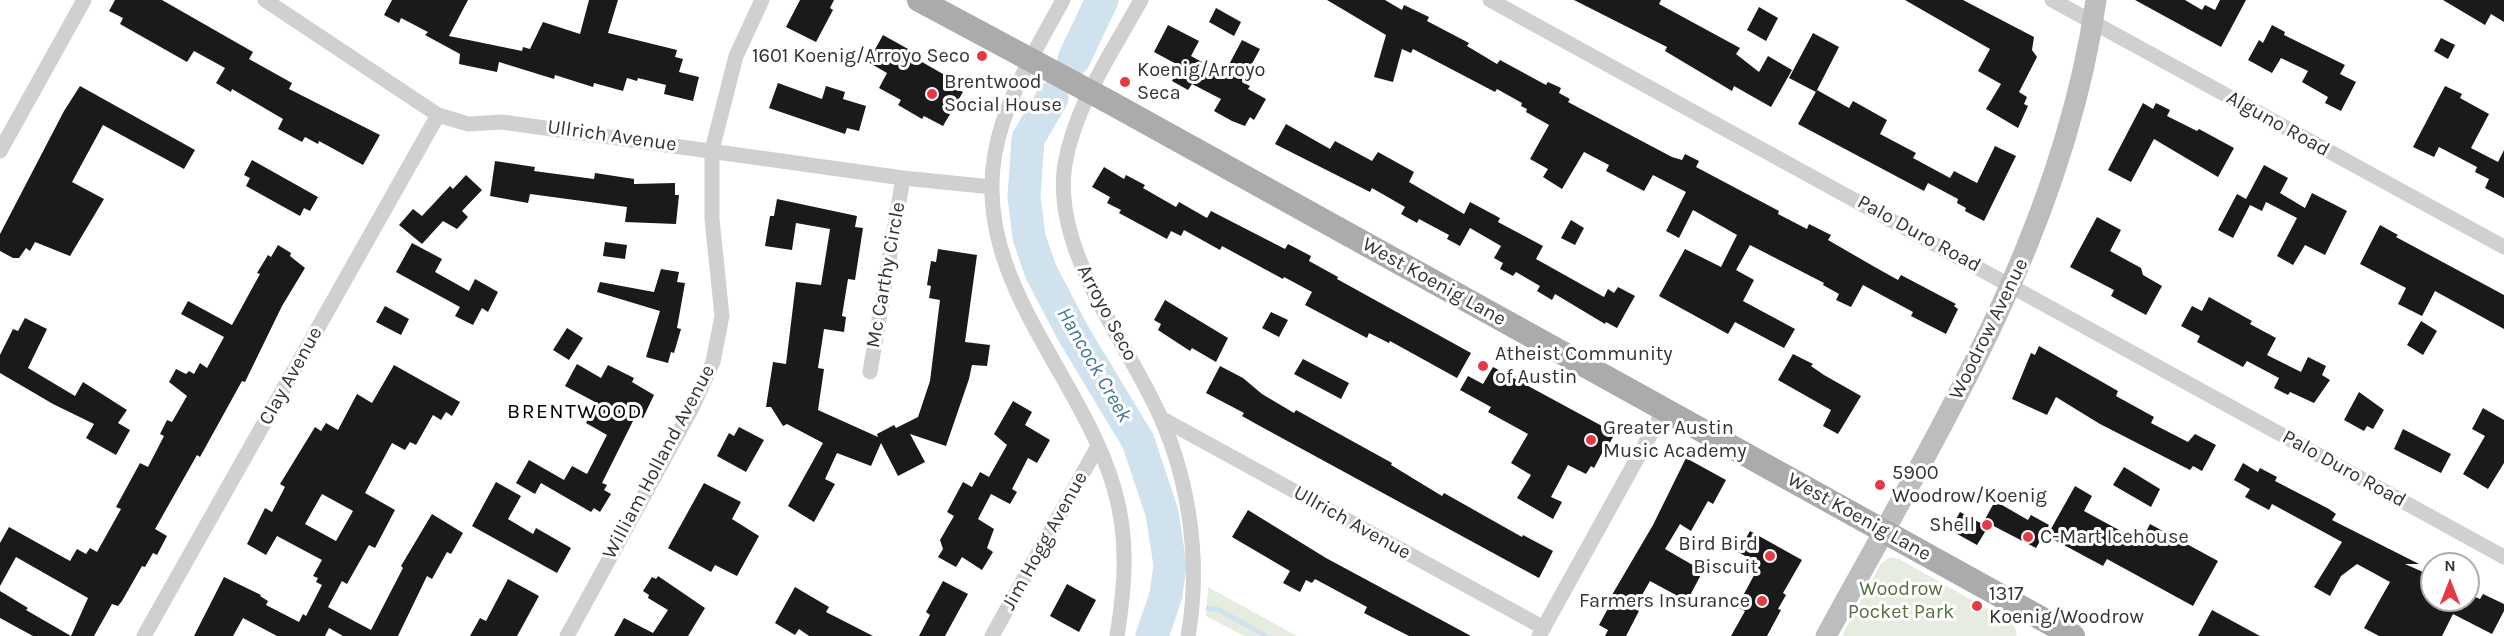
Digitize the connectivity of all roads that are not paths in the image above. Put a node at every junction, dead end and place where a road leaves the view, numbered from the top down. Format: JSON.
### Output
{"nodes":[{"id":1,"x":84,"y":0,"type":"edge"},
{"id":2,"x":265,"y":0,"type":"edge"},
{"id":3,"x":762,"y":0,"type":"edge"},
{"id":4,"x":919,"y":0,"type":"edge"},
{"id":5,"x":1063,"y":0,"type":"edge"},
{"id":6,"x":1142,"y":0,"type":"edge"},
{"id":7,"x":1490,"y":0,"type":"edge"},
{"id":8,"x":2052,"y":0,"type":"edge"},
{"id":9,"x":2096,"y":0,"type":"edge"},
{"id":10,"x":2093,"y":22,"type":"junction"},
{"id":11,"x":1031,"y":60,"type":"junction"},
{"id":12,"x":1091,"y":92,"type":"junction"},
{"id":13,"x":438,"y":115,"type":"junction"},
{"id":14,"x":712,"y":150,"type":"junction"},
{"id":15,"x":0,"y":151,"type":"edge"},
{"id":16,"x":903,"y":178,"type":"junction"},
{"id":17,"x":992,"y":187,"type":"junction"},
{"id":18,"x":2504,"y":247,"type":"edge"},
{"id":19,"x":2013,"y":285,"type":"junction"},
{"id":20,"x":870,"y":372,"type":"dead end"},
{"id":21,"x":1664,"y":410,"type":"junction"},
{"id":22,"x":1161,"y":418,"type":"junction"},
{"id":23,"x":1098,"y":446,"type":"junction"},
{"id":24,"x":1884,"y":531,"type":"junction"},
{"id":25,"x":2504,"y":557,"type":"edge"},
{"id":26,"x":1541,"y":632,"type":"edge"},
{"id":27,"x":144,"y":636,"type":"edge"},
{"id":28,"x":567,"y":636,"type":"edge"},
{"id":29,"x":993,"y":636,"type":"edge"},
{"id":30,"x":1117,"y":636,"type":"edge"},
{"id":31,"x":1188,"y":636,"type":"edge"},
{"id":32,"x":1826,"y":636,"type":"edge"},
{"id":33,"x":2073,"y":636,"type":"edge"}],
"edges":[{"from":1,"to":15,"type":"street"},
{"from":2,"to":13,"type":"street","name":"Ullrich Avenue"},
{"from":3,"to":14,"type":"street","name":"William Holland Avenue"},
{"from":4,"to":11,"type":"main road","name":"West Koenig Lane"},
{"from":5,"to":11,"type":"street"},
{"from":6,"to":12,"type":"street","name":"Arroyo Seco"},
{"from":7,"to":19,"type":"street","name":"Palo Duro Road"},
{"from":8,"to":10,"type":"street","name":"Alguno Road"},
{"from":9,"to":10,"type":"street","name":"Woodrow Avenue"},
{"from":10,"to":18,"type":"street","name":"Alguno Road"},
{"from":10,"to":19,"type":"street","name":"Woodrow Avenue"},
{"from":11,"to":12,"type":"main road","name":"West Koenig Lane"},
{"from":11,"to":17,"type":"street"},
{"from":12,"to":21,"type":"main road","name":"West Koenig Lane"},
{"from":12,"to":22,"type":"street","name":"Arroyo Seco"},
{"from":13,"to":14,"type":"street","name":"Ullrich Avenue"},
{"from":13,"to":27,"type":"street","name":"Clay Avenue"},
{"from":14,"to":16,"type":"street","name":"Ullrich Avenue"},
{"from":14,"to":28,"type":"street","name":"William Holland Avenue"},
{"from":16,"to":17,"type":"street","name":"Ullrich Avenue"},
{"from":16,"to":20,"type":"street","name":"Mc Carthy Circle"},
{"from":17,"to":23,"type":"street"},
{"from":19,"to":24,"type":"street","name":"Woodrow Avenue"},
{"from":19,"to":25,"type":"street","name":"Palo Duro Road"},
{"from":21,"to":24,"type":"main road","name":"West Koenig Lane"},
{"from":21,"to":26,"type":"street"},
{"from":22,"to":26,"type":"street","name":"Ullrich Avenue"},
{"from":22,"to":31,"type":"street","name":"Arroyo Seco"},
{"from":23,"to":29,"type":"street","name":"Jim Hogg Avenue"},
{"from":23,"to":30,"type":"street"},
{"from":24,"to":32,"type":"street","name":"Woodrow Avenue"},
{"from":24,"to":33,"type":"main road","name":"West Koenig Lane"}]}
